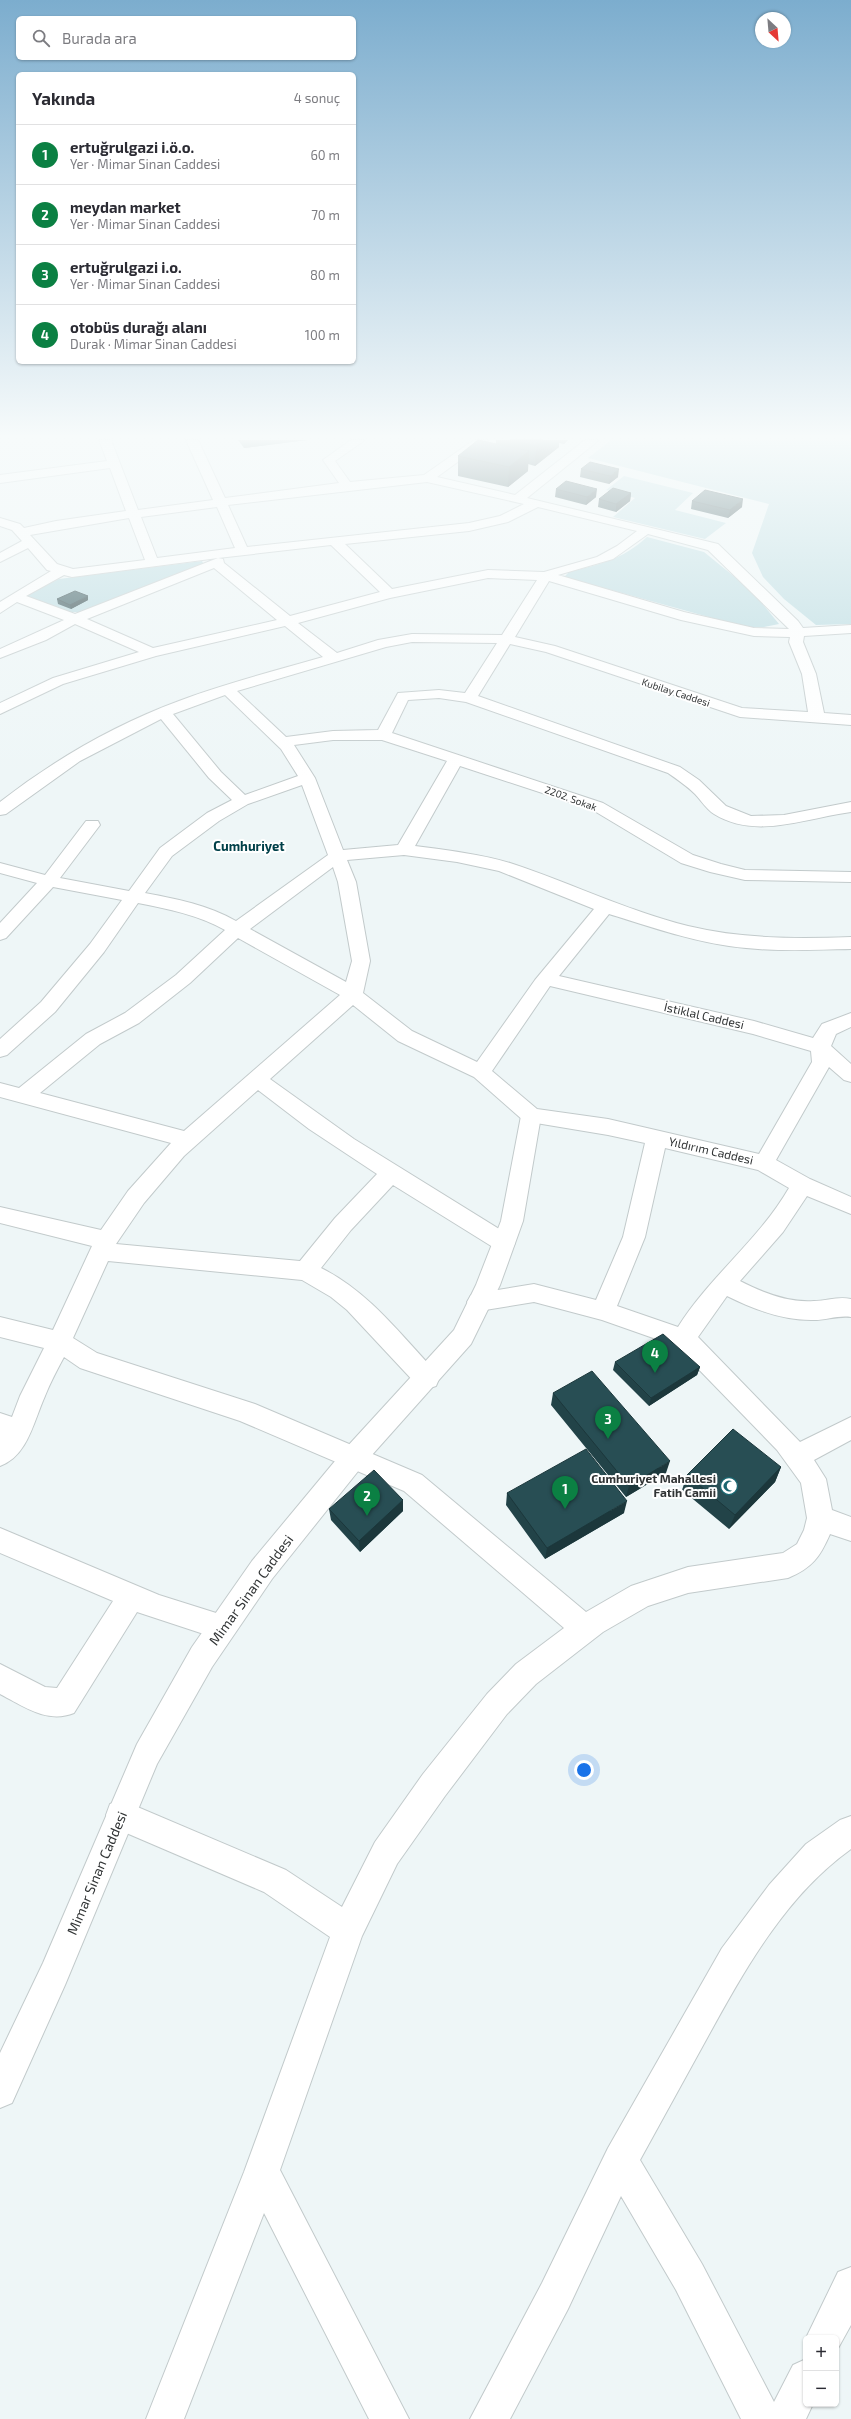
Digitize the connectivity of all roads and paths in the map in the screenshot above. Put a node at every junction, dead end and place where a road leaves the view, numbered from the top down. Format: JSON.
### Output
{"nodes":[{"id":1,"x":39,"y":553,"type":"edge"},
{"id":2,"x":148,"y":553,"type":"edge"},
{"id":3,"x":227,"y":553,"type":"edge"},
{"id":4,"x":239,"y":553,"type":"edge"},
{"id":5,"x":346,"y":553,"type":"edge"},
{"id":6,"x":614,"y":553,"type":"edge"},
{"id":7,"x":719,"y":553,"type":"edge"},
{"id":8,"x":152,"y":562,"type":"junction"},
{"id":9,"x":216,"y":563,"type":"junction"},
{"id":10,"x":63,"y":570,"type":"junction"},
{"id":11,"x":546,"y":576,"type":"junction"},
{"id":12,"x":389,"y":594,"type":"junction"},
{"id":13,"x":15,"y":597,"type":"junction"},
{"id":14,"x":0,"y":609,"type":"edge"},
{"id":15,"x":76,"y":619,"type":"junction"},
{"id":16,"x":289,"y":620,"type":"junction"},
{"id":17,"x":851,"y":629,"type":"edge"},
{"id":18,"x":798,"y":632,"type":"junction"},
{"id":19,"x":506,"y":639,"type":"junction"},
{"id":20,"x":152,"y":653,"type":"junction"},
{"id":21,"x":0,"y":654,"type":"edge"},
{"id":22,"x":334,"y":658,"type":"junction"},
{"id":23,"x":228,"y":689,"type":"junction"},
{"id":24,"x":469,"y":698,"type":"junction"},
{"id":25,"x":0,"y":709,"type":"edge"},
{"id":26,"x":164,"y":713,"type":"junction"},
{"id":27,"x":817,"y":719,"type":"junction"},
{"id":28,"x":851,"y":720,"type":"edge"},
{"id":29,"x":383,"y":735,"type":"junction"},
{"id":30,"x":283,"y":742,"type":"junction"},
{"id":31,"x":456,"y":759,"type":"junction"},
{"id":32,"x":307,"y":778,"type":"junction"},
{"id":33,"x":242,"y":801,"type":"junction"},
{"id":34,"x":851,"y":807,"type":"edge"},
{"id":35,"x":0,"y":810,"type":"edge"},
{"id":36,"x":92,"y":825,"type":"dead end"},
{"id":37,"x":404,"y":850,"type":"junction"},
{"id":38,"x":337,"y":856,"type":"junction"},
{"id":39,"x":0,"y":868,"type":"edge"},
{"id":40,"x":851,"y":877,"type":"edge"},
{"id":41,"x":49,"y":881,"type":"junction"},
{"id":42,"x":133,"y":898,"type":"junction"},
{"id":43,"x":605,"y":907,"type":"junction"},
{"id":44,"x":237,"y":929,"type":"junction"},
{"id":45,"x":0,"y":934,"type":"edge"},
{"id":46,"x":851,"y":944,"type":"edge"},
{"id":47,"x":546,"y":979,"type":"junction"},
{"id":48,"x":353,"y":994,"type":"junction"},
{"id":49,"x":851,"y":1020,"type":"edge"},
{"id":50,"x":820,"y":1047,"type":"junction"},
{"id":51,"x":0,"y":1050,"type":"edge"},
{"id":52,"x":481,"y":1072,"type":"junction"},
{"id":53,"x":851,"y":1075,"type":"edge"},
{"id":54,"x":257,"y":1079,"type":"junction"},
{"id":55,"x":0,"y":1090,"type":"edge"},
{"id":56,"x":23,"y":1096,"type":"junction"},
{"id":57,"x":531,"y":1116,"type":"junction"},
{"id":58,"x":656,"y":1139,"type":"junction"},
{"id":59,"x":188,"y":1140,"type":"junction"},
{"id":60,"x":764,"y":1163,"type":"junction"},
{"id":61,"x":392,"y":1172,"type":"junction"},
{"id":62,"x":802,"y":1185,"type":"junction"},
{"id":63,"x":851,"y":1206,"type":"edge"},
{"id":64,"x":0,"y":1215,"type":"edge"},
{"id":65,"x":504,"y":1243,"type":"junction"},
{"id":66,"x":103,"y":1245,"type":"junction"},
{"id":67,"x":306,"y":1271,"type":"junction"},
{"id":68,"x":724,"y":1283,"type":"junction"},
{"id":69,"x":480,"y":1302,"type":"junction"},
{"id":70,"x":851,"y":1308,"type":"edge"},
{"id":71,"x":603,"y":1311,"type":"junction"},
{"id":72,"x":0,"y":1327,"type":"edge"},
{"id":73,"x":684,"y":1339,"type":"junction"},
{"id":74,"x":60,"y":1342,"type":"junction"},
{"id":75,"x":426,"y":1379,"type":"junction"},
{"id":76,"x":10,"y":1427,"type":"edge"},
{"id":77,"x":851,"y":1428,"type":"edge"},
{"id":78,"x":0,"y":1455,"type":"edge"},
{"id":79,"x":797,"y":1456,"type":"junction"},
{"id":80,"x":354,"y":1457,"type":"junction"},
{"id":81,"x":820,"y":1518,"type":"junction"},
{"id":82,"x":851,"y":1529,"type":"edge"},
{"id":83,"x":0,"y":1540,"type":"edge"},
{"id":84,"x":132,"y":1596,"type":"junction"},
{"id":85,"x":222,"y":1627,"type":"junction"},
{"id":86,"x":586,"y":1629,"type":"junction"},
{"id":87,"x":0,"y":1678,"type":"edge"},
{"id":88,"x":121,"y":1815,"type":"junction"},
{"id":89,"x":851,"y":1831,"type":"edge"},
{"id":90,"x":348,"y":1930,"type":"junction"},
{"id":91,"x":0,"y":2092,"type":"edge"},
{"id":92,"x":620,"y":2160,"type":"junction"},
{"id":93,"x":262,"y":2172,"type":"junction"},
{"id":94,"x":851,"y":2285,"type":"edge"},
{"id":95,"x":827,"y":2335,"type":"edge"},
{"id":96,"x":803,"y":2384,"type":"edge"},
{"id":97,"x":165,"y":2419,"type":"edge"},
{"id":98,"x":390,"y":2419,"type":"edge"},
{"id":99,"x":489,"y":2419,"type":"edge"},
{"id":100,"x":762,"y":2419,"type":"edge"},
{"id":101,"x":786,"y":2419,"type":"edge"}],
"edges":[{"from":1,"to":10,"type":"street"},
{"from":2,"to":8,"type":"street"},
{"from":3,"to":8,"type":"street"},
{"from":4,"to":9,"type":"street"},
{"from":5,"to":12,"type":"street"},
{"from":6,"to":11,"type":"street"},
{"from":7,"to":18,"type":"street"},
{"from":8,"to":10,"type":"street"},
{"from":9,"to":15,"type":"street"},
{"from":9,"to":16,"type":"street"},
{"from":10,"to":13,"type":"street"},
{"from":11,"to":12,"type":"street"},
{"from":11,"to":18,"type":"street"},
{"from":11,"to":19,"type":"street"},
{"from":12,"to":16,"type":"street"},
{"from":13,"to":14,"type":"street"},
{"from":13,"to":15,"type":"street"},
{"from":15,"to":20,"type":"street"},
{"from":15,"to":21,"type":"street"},
{"from":16,"to":20,"type":"street"},
{"from":16,"to":22,"type":"street"},
{"from":17,"to":18,"type":"street"},
{"from":18,"to":27,"type":"street"},
{"from":19,"to":22,"type":"street","name":"Kubilay Caddesi"},
{"from":19,"to":24,"type":"street"},
{"from":19,"to":27,"type":"street","name":"Kubilay Caddesi"},
{"from":20,"to":25,"type":"street"},
{"from":22,"to":23,"type":"street","name":"Kubilay Caddesi"},
{"from":23,"to":26,"type":"street","name":"Kubilay Caddesi"},
{"from":23,"to":30,"type":"street"},
{"from":24,"to":29,"type":"street"},
{"from":24,"to":34,"type":"street"},
{"from":26,"to":33,"type":"street"},
{"from":26,"to":35,"type":"street","name":"Kubilay Caddesi"},
{"from":27,"to":28,"type":"street","name":"Kubilay Caddesi"},
{"from":29,"to":30,"type":"street","name":"2202. Sokak"},
{"from":29,"to":31,"type":"street","name":"2202. Sokak"},
{"from":30,"to":32,"type":"street"},
{"from":31,"to":37,"type":"street"},
{"from":31,"to":40,"type":"street","name":"2202. Sokak"},
{"from":32,"to":33,"type":"street"},
{"from":32,"to":38,"type":"street"},
{"from":33,"to":42,"type":"street"},
{"from":36,"to":41,"type":"street"},
{"from":37,"to":38,"type":"street"},
{"from":37,"to":43,"type":"street"},
{"from":38,"to":44,"type":"street"},
{"from":38,"to":48,"type":"street"},
{"from":39,"to":41,"type":"street"},
{"from":41,"to":42,"type":"street"},
{"from":41,"to":45,"type":"street"},
{"from":42,"to":44,"type":"street"},
{"from":42,"to":51,"type":"street"},
{"from":43,"to":46,"type":"street"},
{"from":43,"to":47,"type":"street"},
{"from":44,"to":48,"type":"street"},
{"from":44,"to":56,"type":"street"},
{"from":47,"to":50,"type":"street","name":"İstiklal Caddesi"},
{"from":47,"to":52,"type":"street"},
{"from":48,"to":52,"type":"street"},
{"from":48,"to":54,"type":"street"},
{"from":49,"to":50,"type":"street","name":"Yıldırım Caddesi"},
{"from":50,"to":53,"type":"street","name":"İstiklal Caddesi"},
{"from":50,"to":60,"type":"street","name":"Yıldırım Caddesi"},
{"from":52,"to":57,"type":"street"},
{"from":54,"to":59,"type":"street"},
{"from":54,"to":61,"type":"street"},
{"from":55,"to":56,"type":"street"},
{"from":56,"to":59,"type":"street"},
{"from":57,"to":58,"type":"street","name":"Yıldırım Caddesi"},
{"from":57,"to":65,"type":"street","name":"Mimar Sinan Caddesi"},
{"from":58,"to":60,"type":"street","name":"Yıldırım Caddesi"},
{"from":58,"to":71,"type":"street"},
{"from":59,"to":66,"type":"street"},
{"from":60,"to":62,"type":"street"},
{"from":61,"to":65,"type":"street"},
{"from":61,"to":67,"type":"street"},
{"from":62,"to":63,"type":"street"},
{"from":62,"to":68,"type":"street"},
{"from":64,"to":66,"type":"street"},
{"from":65,"to":69,"type":"street","name":"Mimar Sinan Caddesi"},
{"from":66,"to":67,"type":"street"},
{"from":66,"to":74,"type":"street"},
{"from":67,"to":75,"type":"street"},
{"from":68,"to":70,"type":"street"},
{"from":68,"to":73,"type":"street"},
{"from":69,"to":71,"type":"street"},
{"from":69,"to":75,"type":"street","name":"Mimar Sinan Caddesi"},
{"from":71,"to":73,"type":"street"},
{"from":72,"to":74,"type":"street"},
{"from":73,"to":79,"type":"street"},
{"from":74,"to":76,"type":"street"},
{"from":74,"to":80,"type":"street"},
{"from":75,"to":80,"type":"street","name":"Mimar Sinan Caddesi"},
{"from":76,"to":78,"type":"street"},
{"from":77,"to":79,"type":"street"},
{"from":79,"to":81,"type":"street"},
{"from":80,"to":85,"type":"street","name":"Mimar Sinan Caddesi"},
{"from":80,"to":86,"type":"street"},
{"from":81,"to":82,"type":"street"},
{"from":81,"to":86,"type":"street"},
{"from":83,"to":84,"type":"street"},
{"from":84,"to":85,"type":"street"},
{"from":84,"to":87,"type":"street"},
{"from":85,"to":88,"type":"street","name":"Mimar Sinan Caddesi"},
{"from":86,"to":90,"type":"street"},
{"from":88,"to":90,"type":"street"},
{"from":88,"to":91,"type":"street","name":"Mimar Sinan Caddesi"},
{"from":89,"to":92,"type":"street"},
{"from":90,"to":93,"type":"street"},
{"from":92,"to":99,"type":"street"},
{"from":92,"to":100,"type":"street"},
{"from":93,"to":97,"type":"street"},
{"from":93,"to":98,"type":"street"},
{"from":94,"to":95,"type":"street"},
{"from":96,"to":101,"type":"street"}]}
